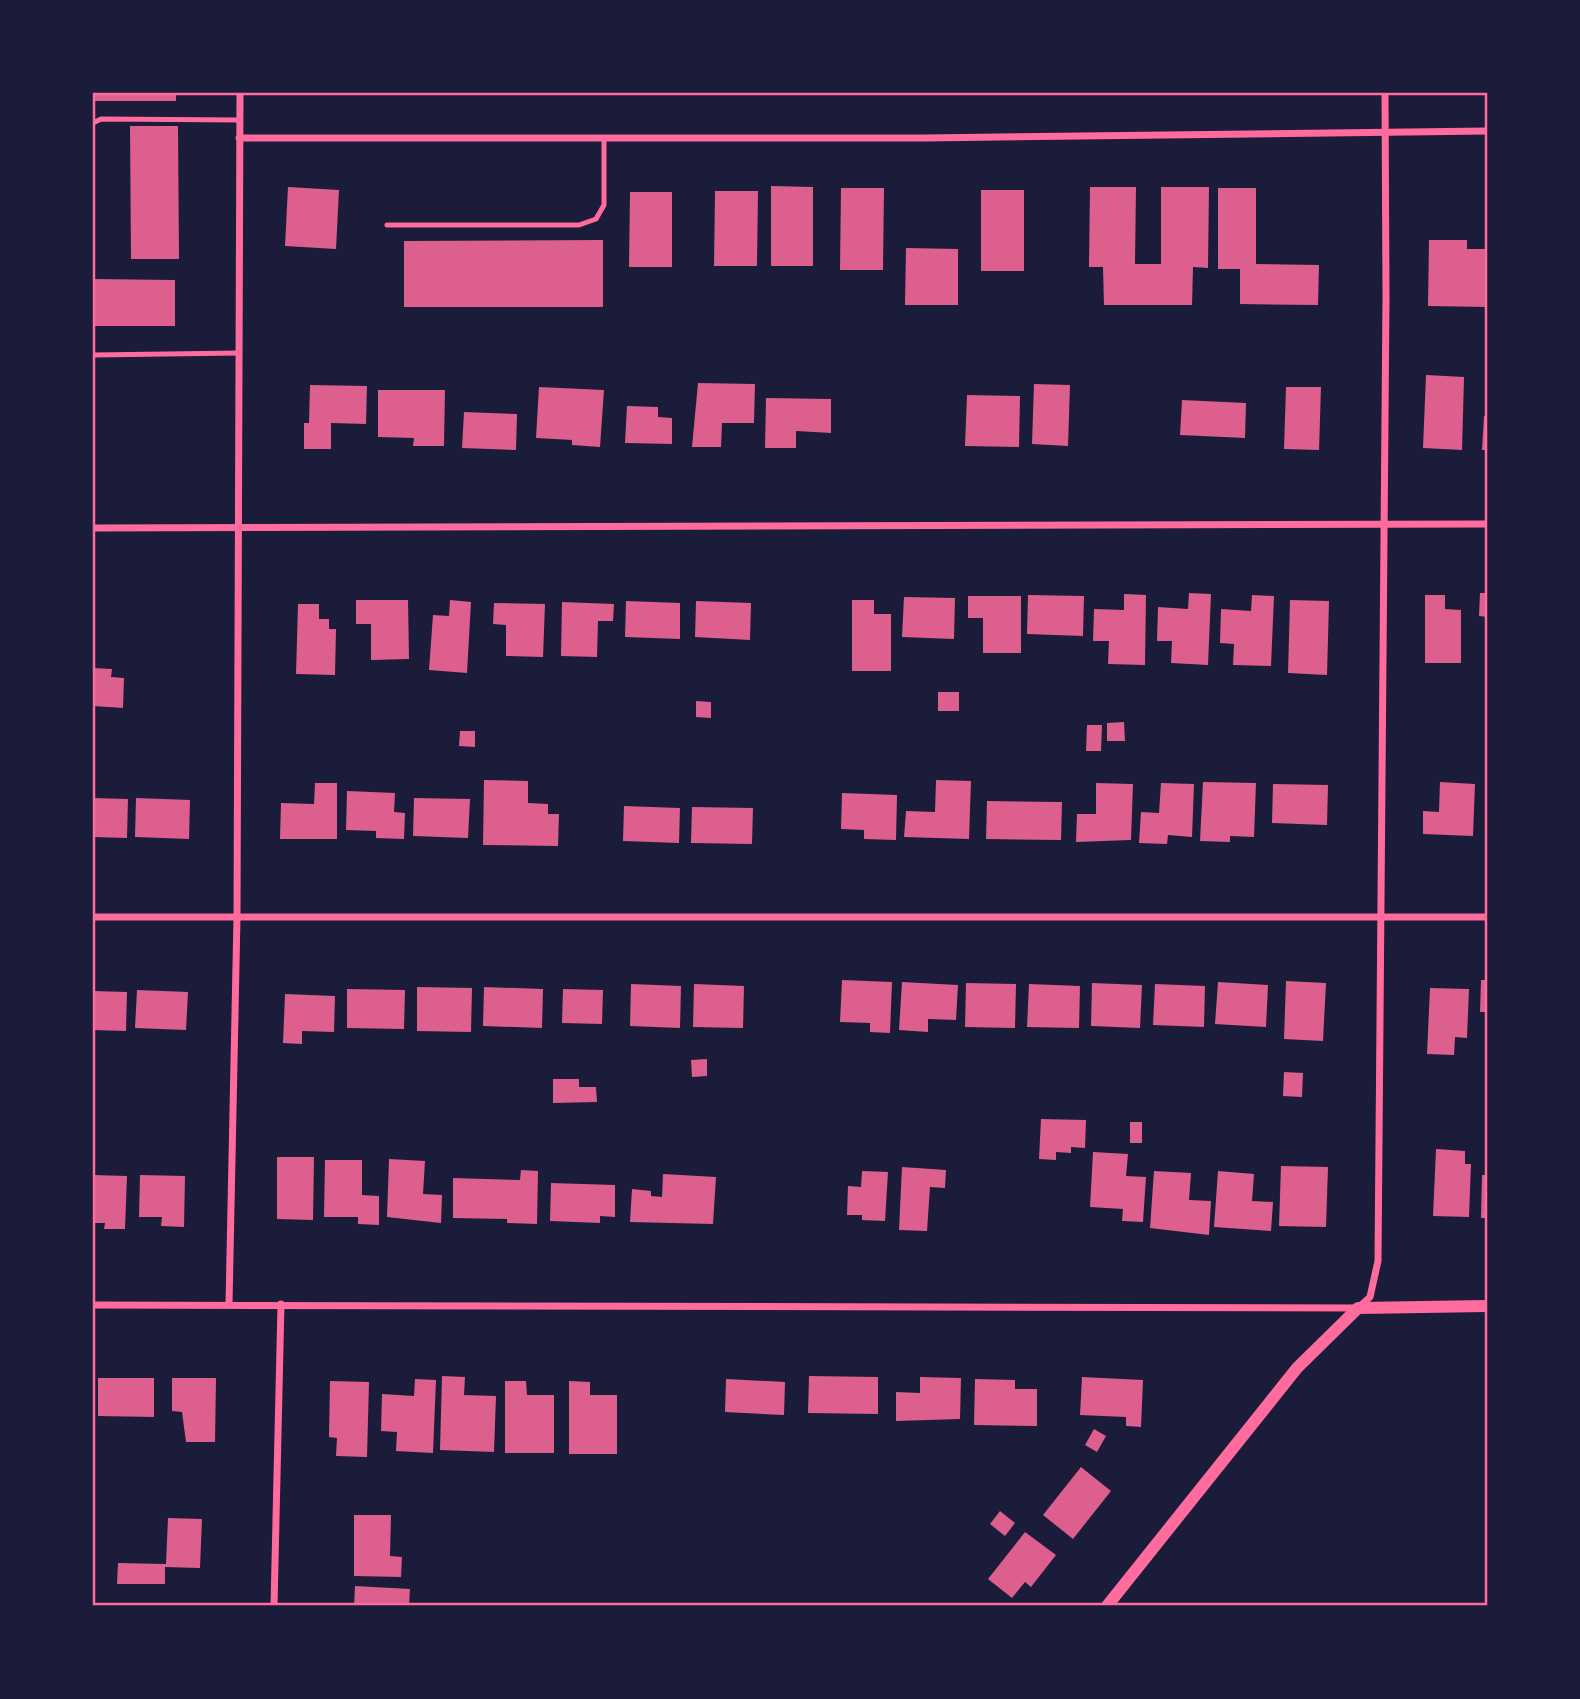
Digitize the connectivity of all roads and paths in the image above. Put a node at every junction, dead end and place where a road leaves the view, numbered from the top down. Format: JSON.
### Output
{"nodes":[{"id":1,"x":240,"y":93,"type":"edge"},
{"id":2,"x":1385,"y":93,"type":"edge"},
{"id":3,"x":239,"y":120,"type":"junction"},
{"id":4,"x":93,"y":124,"type":"edge"},
{"id":5,"x":1385,"y":131,"type":"junction"},
{"id":6,"x":1487,"y":131,"type":"edge"},
{"id":7,"x":239,"y":138,"type":"junction"},
{"id":8,"x":604,"y":138,"type":"junction"},
{"id":9,"x":387,"y":225,"type":"dead end"},
{"id":10,"x":239,"y":353,"type":"junction"},
{"id":11,"x":93,"y":355,"type":"edge"},
{"id":12,"x":1487,"y":524,"type":"edge"},
{"id":13,"x":1382,"y":525,"type":"junction"},
{"id":14,"x":93,"y":528,"type":"edge"},
{"id":15,"x":239,"y":528,"type":"junction"},
{"id":16,"x":93,"y":917,"type":"edge"},
{"id":17,"x":237,"y":917,"type":"junction"},
{"id":18,"x":1379,"y":917,"type":"junction"},
{"id":19,"x":1487,"y":917,"type":"edge"},
{"id":20,"x":229,"y":1304,"type":"junction"},
{"id":21,"x":281,"y":1304,"type":"junction"},
{"id":22,"x":93,"y":1305,"type":"edge"},
{"id":23,"x":1487,"y":1306,"type":"edge"},
{"id":24,"x":1358,"y":1308,"type":"junction"},
{"id":25,"x":274,"y":1606,"type":"edge"},
{"id":26,"x":1107,"y":1606,"type":"edge"}],
"edges":[{"from":1,"to":3,"type":"street"},
{"from":2,"to":5,"type":"street"},
{"from":3,"to":4,"type":"lane"},
{"from":3,"to":7,"type":"street"},
{"from":5,"to":6,"type":"street"},
{"from":5,"to":8,"type":"street"},
{"from":5,"to":13,"type":"street"},
{"from":7,"to":8,"type":"street"},
{"from":7,"to":10,"type":"street"},
{"from":8,"to":9,"type":"lane"},
{"from":10,"to":11,"type":"lane"},
{"from":10,"to":15,"type":"street"},
{"from":12,"to":13,"type":"street"},
{"from":13,"to":15,"type":"street"},
{"from":13,"to":18,"type":"street"},
{"from":14,"to":15,"type":"street"},
{"from":15,"to":17,"type":"street"},
{"from":16,"to":17,"type":"street"},
{"from":17,"to":18,"type":"street"},
{"from":17,"to":20,"type":"street"},
{"from":18,"to":19,"type":"street"},
{"from":18,"to":24,"type":"street"},
{"from":20,"to":21,"type":"street"},
{"from":20,"to":22,"type":"street"},
{"from":21,"to":24,"type":"street"},
{"from":21,"to":25,"type":"street"},
{"from":23,"to":24,"type":"street"},
{"from":24,"to":26,"type":"street"}]}
